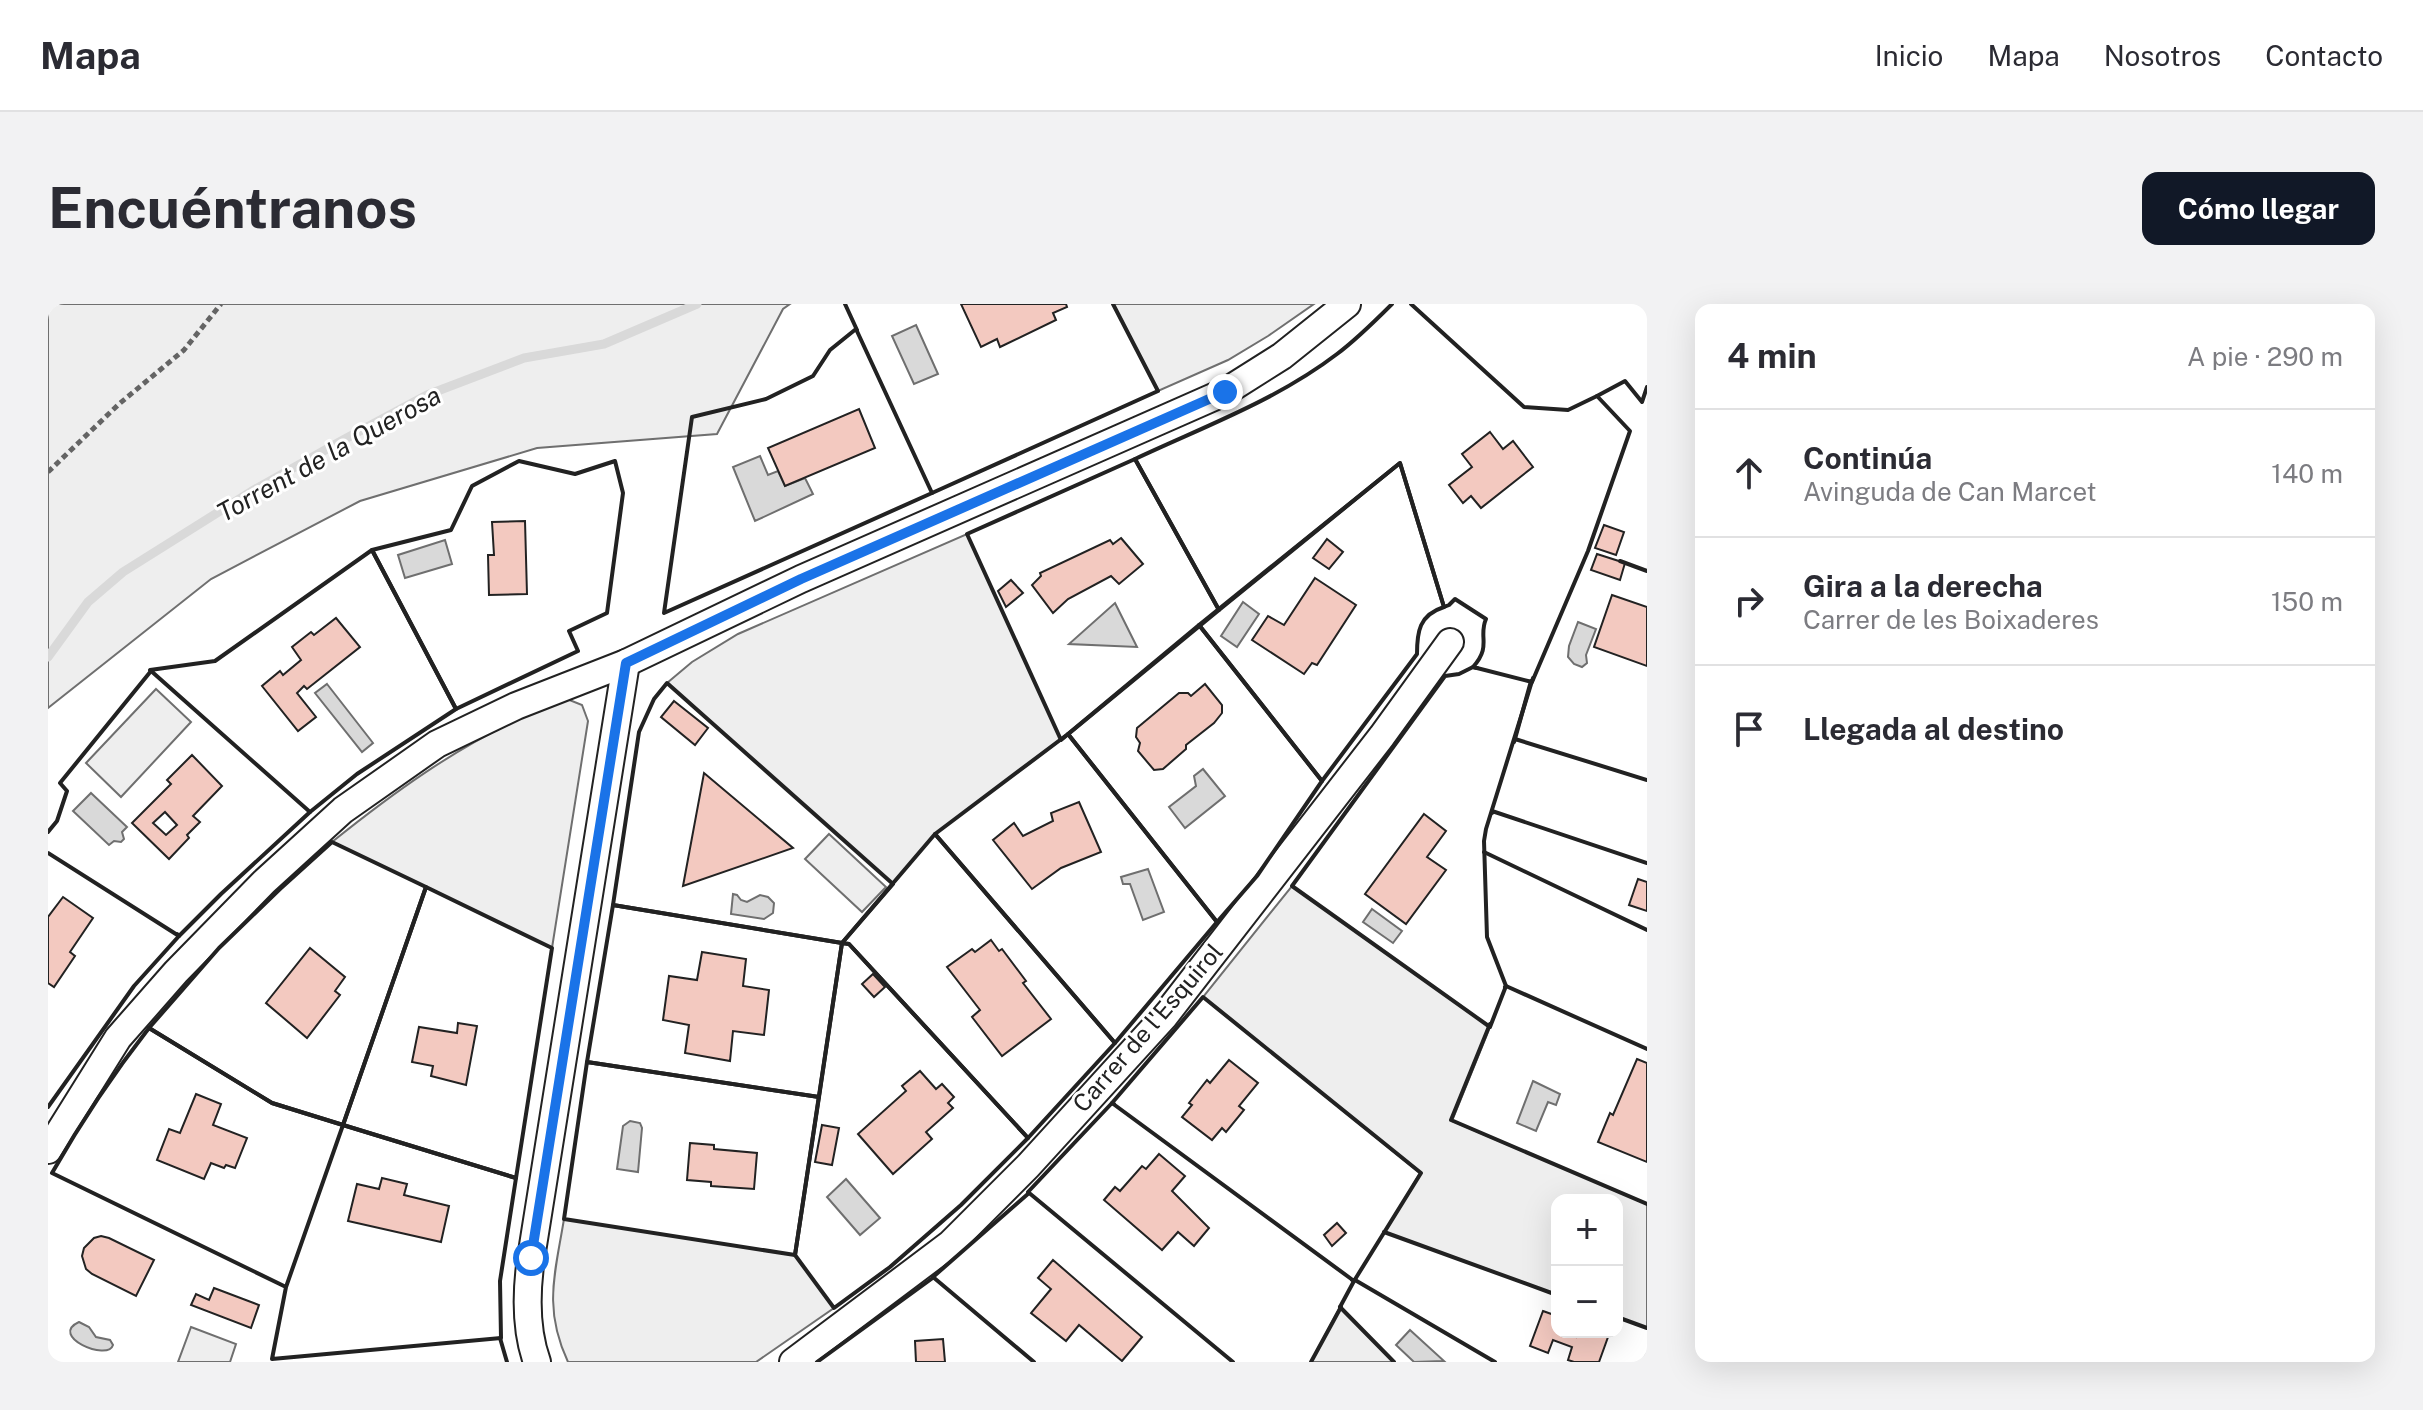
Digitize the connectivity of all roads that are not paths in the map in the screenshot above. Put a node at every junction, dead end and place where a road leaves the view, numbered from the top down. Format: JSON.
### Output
{"nodes":[{"id":1,"x":1347,"y":304,"type":"edge"},
{"id":2,"x":1450,"y":642,"type":"dead end"},
{"id":3,"x":626,"y":663,"type":"junction"},
{"id":4,"x":48,"y":1150,"type":"edge"},
{"id":5,"x":537,"y":1362,"type":"edge"},
{"id":6,"x":793,"y":1362,"type":"edge"}],
"edges":[{"from":1,"to":3,"type":"street"},
{"from":2,"to":6,"type":"street","name":"Carrer de l'Esquirol"},
{"from":3,"to":4,"type":"street"},
{"from":3,"to":5,"type":"street"}]}
